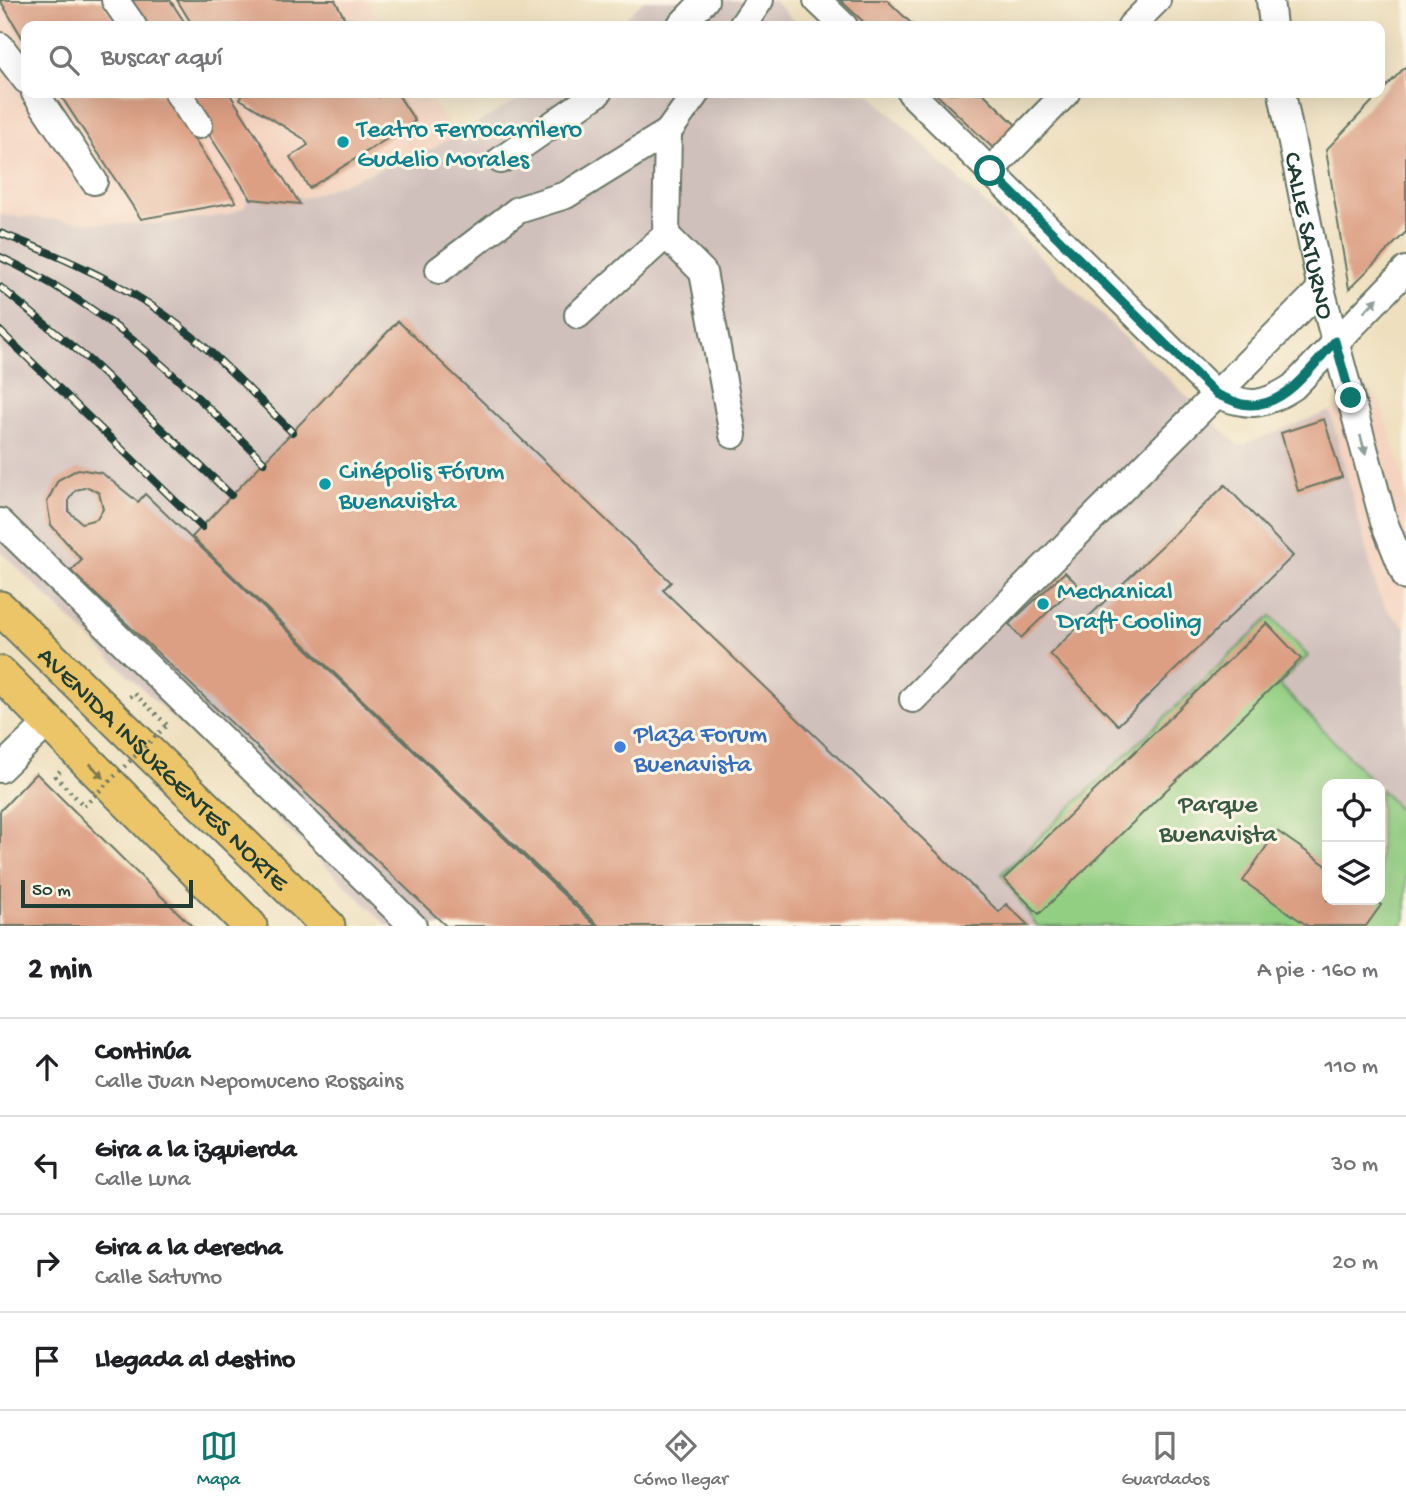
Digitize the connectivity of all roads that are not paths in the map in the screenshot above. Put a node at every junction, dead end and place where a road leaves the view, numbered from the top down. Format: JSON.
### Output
{"nodes":[{"id":1,"x":115,"y":0,"type":"edge"},
{"id":2,"x":705,"y":0,"type":"edge"},
{"id":3,"x":760,"y":0,"type":"edge"},
{"id":4,"x":817,"y":0,"type":"edge"},
{"id":5,"x":1157,"y":0,"type":"edge"},
{"id":6,"x":1270,"y":0,"type":"edge"},
{"id":7,"x":129,"y":21,"type":"edge"},
{"id":8,"x":685,"y":21,"type":"edge"},
{"id":9,"x":745,"y":21,"type":"edge"},
{"id":10,"x":839,"y":21,"type":"edge"},
{"id":11,"x":1136,"y":21,"type":"edge"},
{"id":12,"x":1272,"y":21,"type":"edge"},
{"id":13,"x":0,"y":46,"type":"edge"},
{"id":14,"x":21,"y":73,"type":"edge"},
{"id":15,"x":38,"y":98,"type":"edge"},
{"id":16,"x":181,"y":98,"type":"edge"},
{"id":17,"x":591,"y":98,"type":"edge"},
{"id":18,"x":692,"y":98,"type":"edge"},
{"id":19,"x":916,"y":98,"type":"edge"},
{"id":20,"x":1061,"y":98,"type":"edge"},
{"id":21,"x":1283,"y":98,"type":"edge"},
{"id":22,"x":200,"y":125,"type":"dead end"},
{"id":23,"x":668,"y":132,"type":"junction"},
{"id":24,"x":501,"y":160,"type":"dead end"},
{"id":25,"x":990,"y":171,"type":"junction"},
{"id":26,"x":94,"y":181,"type":"dead end"},
{"id":27,"x":666,"y":235,"type":"junction"},
{"id":28,"x":439,"y":270,"type":"dead end"},
{"id":29,"x":1406,"y":270,"type":"edge"},
{"id":30,"x":1321,"y":289,"type":"junction"},
{"id":31,"x":578,"y":315,"type":"dead end"},
{"id":32,"x":1335,"y":341,"type":"junction"},
{"id":33,"x":1216,"y":394,"type":"junction"},
{"id":34,"x":733,"y":435,"type":"dead end"},
{"id":35,"x":0,"y":522,"type":"edge"},
{"id":36,"x":1406,"y":577,"type":"edge"},
{"id":37,"x":0,"y":607,"type":"edge"},
{"id":38,"x":6,"y":682,"type":"edge"},
{"id":39,"x":913,"y":699,"type":"dead end"},
{"id":40,"x":50,"y":722,"type":"junction"},
{"id":41,"x":0,"y":769,"type":"edge"},
{"id":42,"x":250,"y":926,"type":"edge"},
{"id":43,"x":328,"y":926,"type":"edge"},
{"id":44,"x":412,"y":926,"type":"edge"}],
"edges":[{"from":1,"to":7,"type":"street"},
{"from":2,"to":8,"type":"street"},
{"from":3,"to":9,"type":"street"},
{"from":4,"to":10,"type":"street"},
{"from":5,"to":11,"type":"street"},
{"from":6,"to":12,"type":"street"},
{"from":13,"to":14,"type":"street"},
{"from":15,"to":26,"type":"street"},
{"from":16,"to":22,"type":"street"},
{"from":17,"to":24,"type":"street"},
{"from":18,"to":23,"type":"street"},
{"from":19,"to":25,"type":"street"},
{"from":20,"to":25,"type":"street"},
{"from":21,"to":30,"type":"street","name":"CALLE SATURNO"},
{"from":23,"to":27,"type":"street"},
{"from":23,"to":28,"type":"street"},
{"from":25,"to":33,"type":"street"},
{"from":27,"to":31,"type":"street"},
{"from":27,"to":34,"type":"street"},
{"from":32,"to":29,"type":"street","one_way":true},
{"from":30,"to":32,"type":"street","name":"CALLE SATURNO"},
{"from":30,"to":33,"type":"street"},
{"from":32,"to":33,"type":"street"},
{"from":32,"to":36,"type":"street","name":"CALLE SATURNO","one_way":true},
{"from":33,"to":39,"type":"street"},
{"from":35,"to":44,"type":"street"},
{"from":37,"to":43,"type":"main road","name":"AVENIDA INSURGENTES NORTE"},
{"from":38,"to":40,"type":"main road","name":"AVENIDA INSURGENTES NORTE"},
{"from":40,"to":41,"type":"street"},
{"from":40,"to":42,"type":"main road","name":"AVENIDA INSURGENTES NORTE","one_way":true}]}
